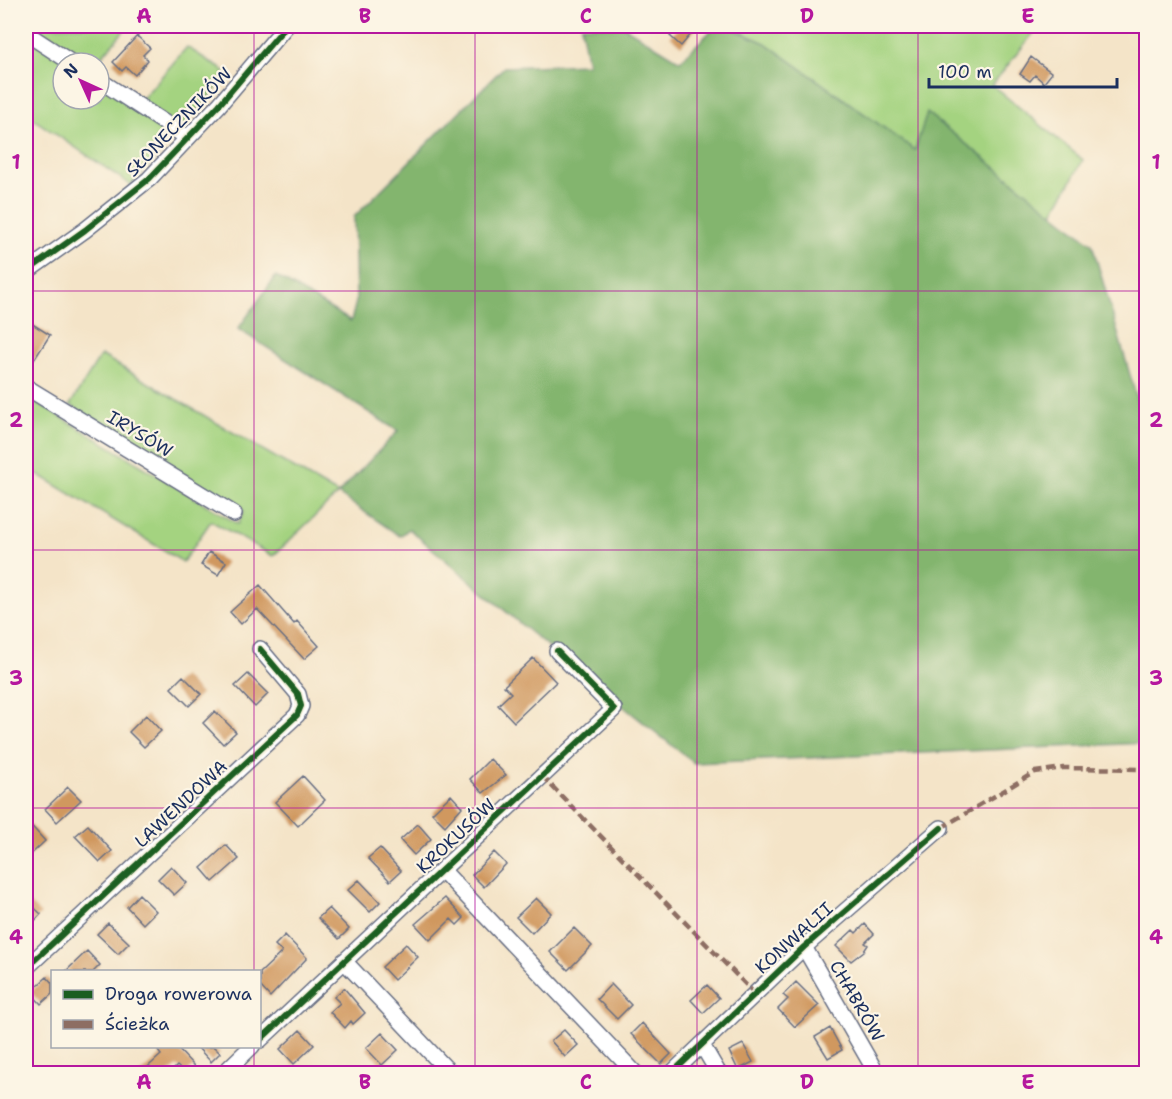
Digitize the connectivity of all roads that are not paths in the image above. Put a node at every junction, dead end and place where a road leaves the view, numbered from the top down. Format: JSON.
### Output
{"nodes":[{"id":1,"x":286,"y":26,"type":"edge"},
{"id":2,"x":26,"y":33,"type":"edge"},
{"id":3,"x":54,"y":51,"type":"edge"},
{"id":4,"x":111,"y":88,"type":"edge"},
{"id":5,"x":188,"y":138,"type":"junction"},
{"id":6,"x":26,"y":272,"type":"edge"},
{"id":7,"x":26,"y":387,"type":"edge"},
{"id":8,"x":234,"y":514,"type":"dead end"},
{"id":9,"x":260,"y":649,"type":"dead end"},
{"id":10,"x":557,"y":651,"type":"dead end"},
{"id":11,"x":941,"y":828,"type":"dead end"},
{"id":12,"x":442,"y":870,"type":"junction"},
{"id":13,"x":804,"y":947,"type":"junction"},
{"id":14,"x":344,"y":961,"type":"junction"},
{"id":15,"x":26,"y":968,"type":"edge"},
{"id":16,"x":261,"y":1039,"type":"edge"},
{"id":17,"x":702,"y":1045,"type":"junction"},
{"id":18,"x":251,"y":1048,"type":"edge"},
{"id":19,"x":223,"y":1074,"type":"edge"},
{"id":20,"x":451,"y":1074,"type":"edge"},
{"id":21,"x":636,"y":1074,"type":"edge"},
{"id":22,"x":671,"y":1074,"type":"edge"},
{"id":23,"x":719,"y":1074,"type":"edge"},
{"id":24,"x":877,"y":1074,"type":"edge"}],
"edges":[{"from":1,"to":5,"type":"street","name":"SŁONECZNIKÓW"},
{"from":2,"to":3,"type":"street"},
{"from":4,"to":5,"type":"street"},
{"from":5,"to":6,"type":"street","name":"SŁONECZNIKÓW"},
{"from":7,"to":8,"type":"street","name":"IRYSÓW"},
{"from":9,"to":15,"type":"street","name":"LAWENDOWA"},
{"from":10,"to":12,"type":"street","name":"KROKUSÓW"},
{"from":11,"to":13,"type":"street","name":"KONWALII"},
{"from":12,"to":14,"type":"street","name":"KROKUSÓW"},
{"from":12,"to":21,"type":"street","name":"KROKUSÓW"},
{"from":13,"to":17,"type":"street","name":"KONWALII"},
{"from":13,"to":24,"type":"street","name":"CHABRÓW"},
{"from":14,"to":16,"type":"street","name":"KROKUSÓW"},
{"from":14,"to":20,"type":"street"},
{"from":17,"to":22,"type":"street","name":"KONWALII"},
{"from":17,"to":23,"type":"street"},
{"from":18,"to":19,"type":"street"}]}
